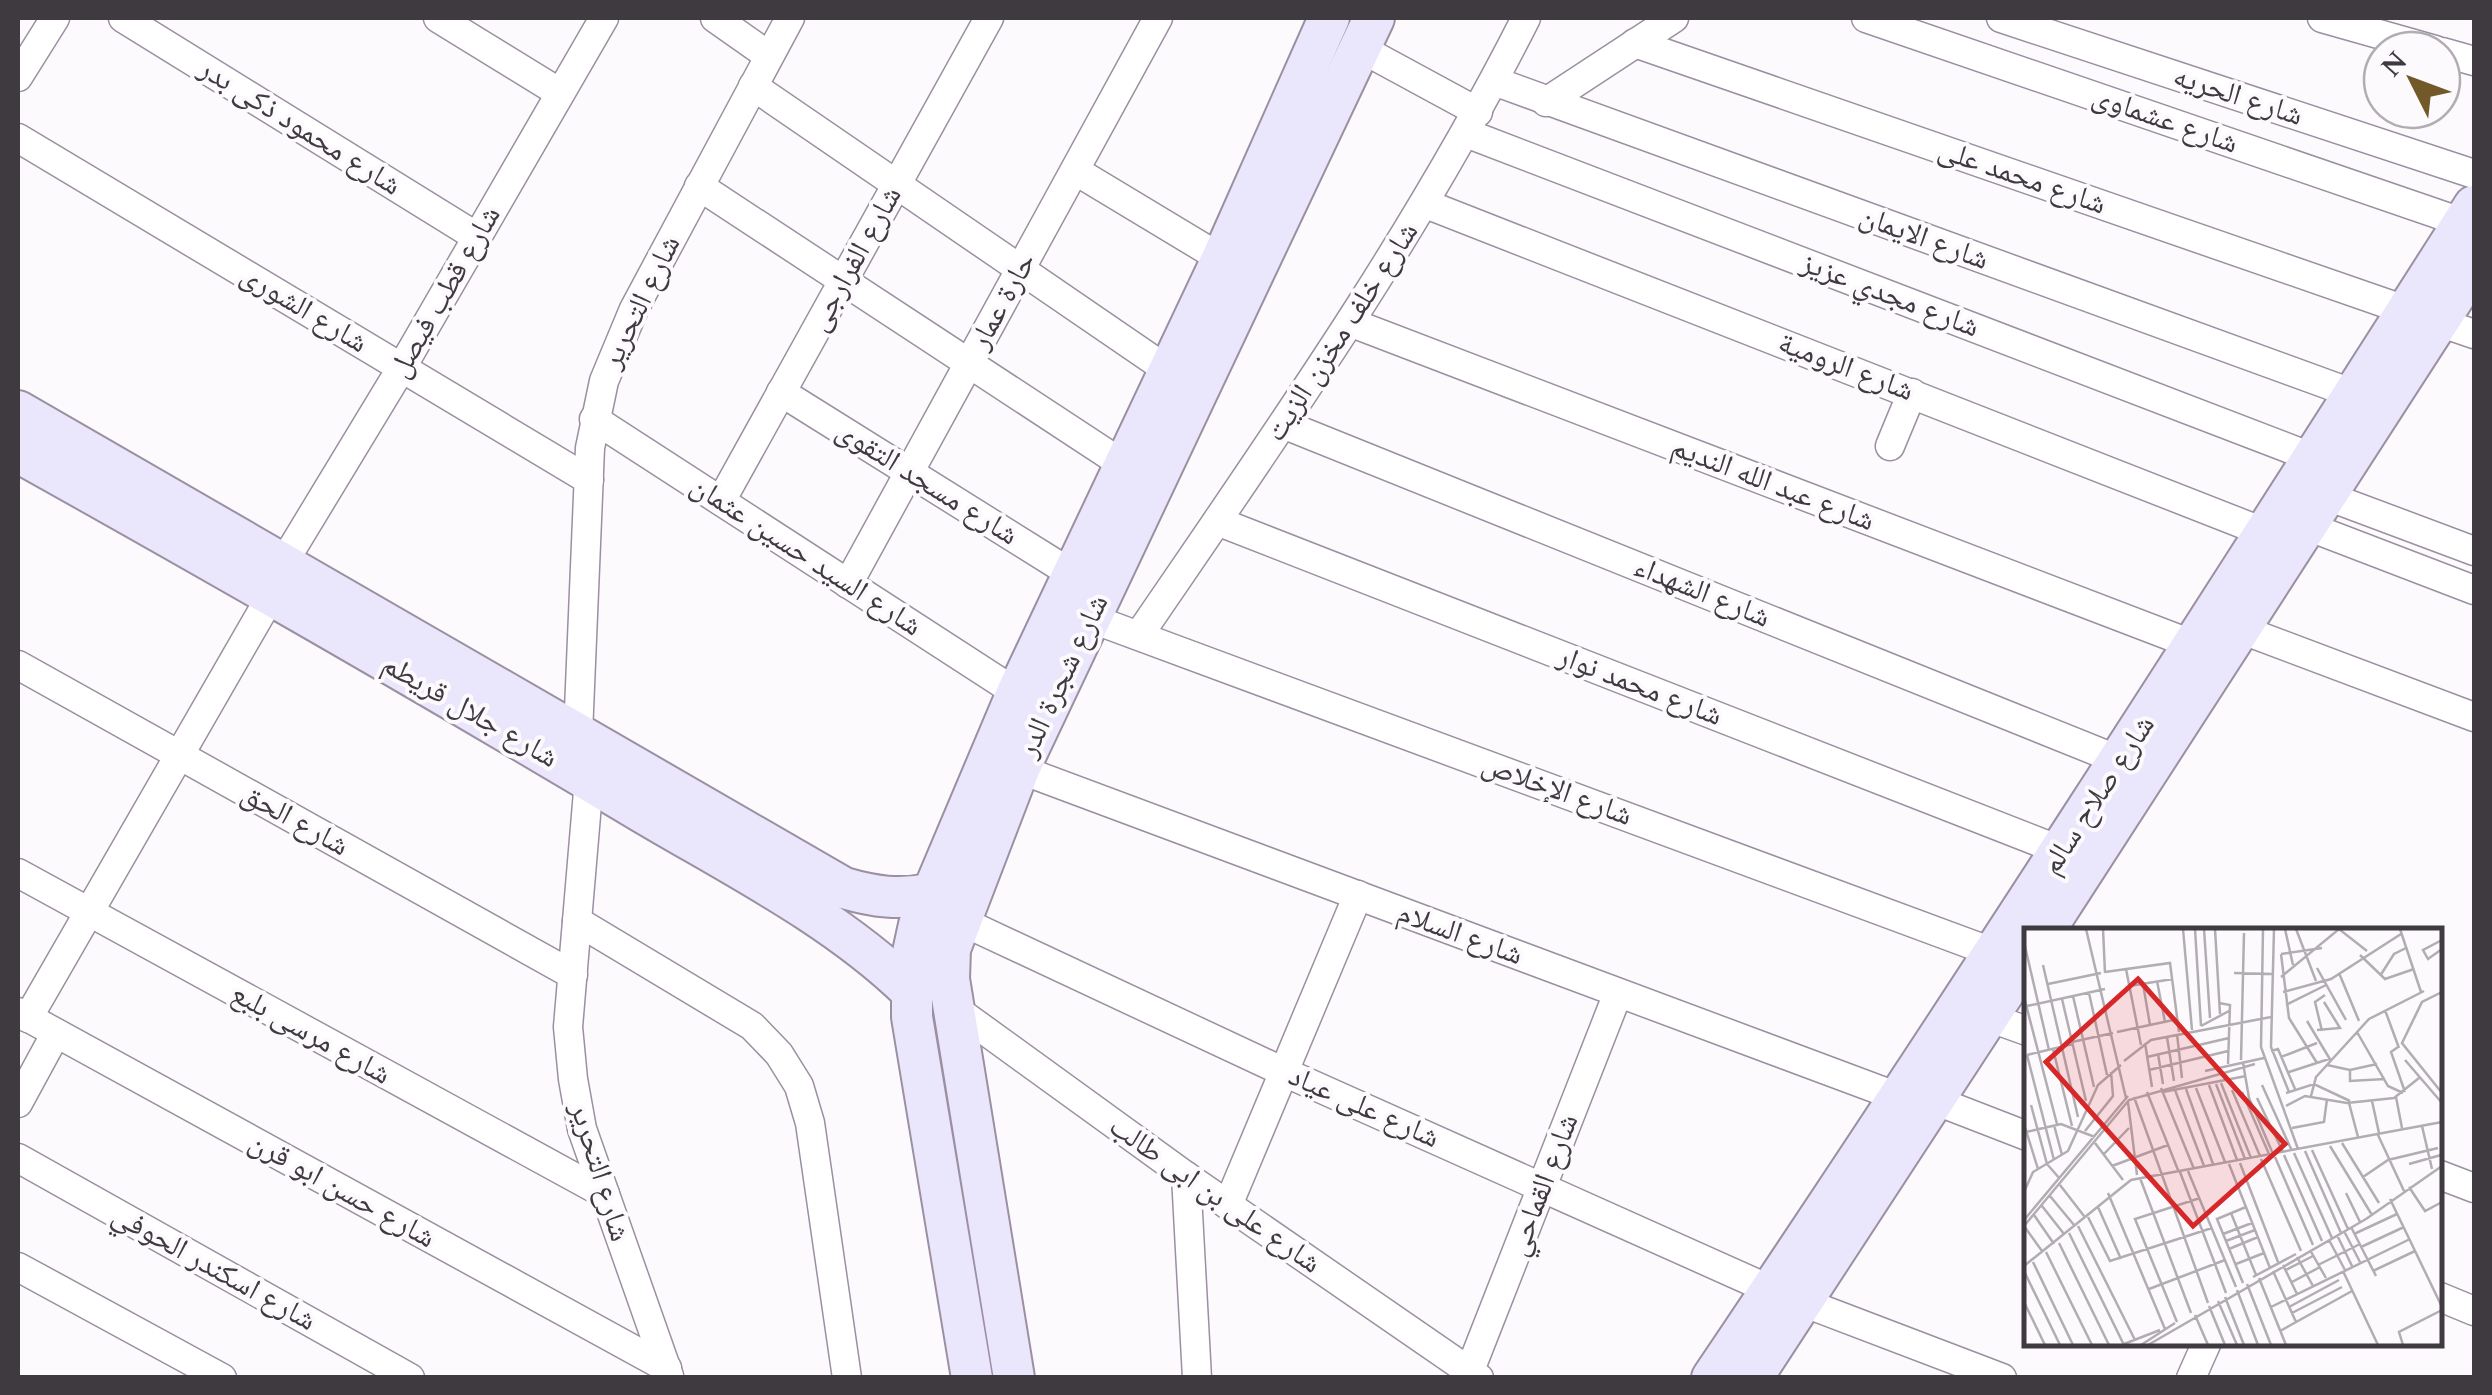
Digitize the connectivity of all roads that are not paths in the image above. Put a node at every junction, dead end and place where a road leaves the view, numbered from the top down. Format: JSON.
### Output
{"nodes":[{"id":1,"x":56,"y":18,"type":"edge"},
{"id":2,"x":123,"y":18,"type":"edge"},
{"id":3,"x":438,"y":18,"type":"edge"},
{"id":4,"x":604,"y":18,"type":"edge"},
{"id":5,"x":715,"y":18,"type":"edge"},
{"id":6,"x":790,"y":18,"type":"edge"},
{"id":7,"x":990,"y":18,"type":"edge"},
{"id":8,"x":1158,"y":18,"type":"edge"},
{"id":9,"x":1329,"y":18,"type":"edge"},
{"id":10,"x":1526,"y":18,"type":"edge"},
{"id":11,"x":1674,"y":18,"type":"edge"},
{"id":12,"x":1866,"y":18,"type":"edge"},
{"id":13,"x":2322,"y":18,"type":"edge"},
{"id":14,"x":2013,"y":20,"type":"edge"},
{"id":15,"x":2364,"y":30,"type":"edge"},
{"id":16,"x":1367,"y":33,"type":"edge"},
{"id":17,"x":1636,"y":43,"type":"junction"},
{"id":18,"x":769,"y":56,"type":"junction"},
{"id":19,"x":18,"y":77,"type":"edge"},
{"id":20,"x":1494,"y":81,"type":"junction"},
{"id":21,"x":753,"y":86,"type":"junction"},
{"id":22,"x":560,"y":94,"type":"junction"},
{"id":23,"x":1546,"y":102,"type":"junction"},
{"id":24,"x":1472,"y":123,"type":"junction"},
{"id":25,"x":18,"y":138,"type":"edge"},
{"id":26,"x":1076,"y":170,"type":"junction"},
{"id":27,"x":2474,"y":174,"type":"edge"},
{"id":28,"x":896,"y":184,"type":"junction"},
{"id":29,"x":699,"y":186,"type":"junction"},
{"id":30,"x":1426,"y":204,"type":"junction"},
{"id":31,"x":2469,"y":214,"type":"edge"},
{"id":32,"x":477,"y":238,"type":"junction"},
{"id":33,"x":2474,"y":266,"type":"edge"},
{"id":34,"x":1236,"y":268,"type":"junction"},
{"id":35,"x":1020,"y":269,"type":"junction"},
{"id":36,"x":843,"y":281,"type":"junction"},
{"id":37,"x":2440,"y":322,"type":"edge"},
{"id":38,"x":1352,"y":323,"type":"junction"},
{"id":39,"x":969,"y":363,"type":"junction"},
{"id":40,"x":402,"y":367,"type":"junction"},
{"id":41,"x":1169,"y":371,"type":"junction"},
{"id":42,"x":781,"y":392,"type":"junction"},
{"id":43,"x":1912,"y":393,"type":"junction"},
{"id":44,"x":2354,"y":394,"type":"junction"},
{"id":45,"x":18,"y":411,"type":"edge"},
{"id":46,"x":594,"y":419,"type":"junction"},
{"id":47,"x":1284,"y":424,"type":"junction"},
{"id":48,"x":1890,"y":446,"type":"dead end"},
{"id":49,"x":18,"y":452,"type":"edge"},
{"id":50,"x":2314,"y":458,"type":"junction"},
{"id":51,"x":1124,"y":465,"type":"junction"},
{"id":52,"x":909,"y":472,"type":"junction"},
{"id":53,"x":589,"y":480,"type":"junction"},
{"id":54,"x":104,"y":481,"type":"junction"},
{"id":55,"x":720,"y":501,"type":"junction"},
{"id":56,"x":2317,"y":511,"type":"junction"},
{"id":57,"x":1217,"y":521,"type":"junction"},
{"id":58,"x":2266,"y":533,"type":"junction"},
{"id":59,"x":2474,"y":551,"type":"edge"},
{"id":60,"x":1072,"y":574,"type":"junction"},
{"id":61,"x":276,"y":580,"type":"junction"},
{"id":62,"x":848,"y":584,"type":"junction"},
{"id":63,"x":2474,"y":590,"type":"edge"},
{"id":64,"x":1090,"y":618,"type":"junction"},
{"id":65,"x":2240,"y":629,"type":"junction"},
{"id":66,"x":1139,"y":634,"type":"junction"},
{"id":67,"x":2194,"y":645,"type":"junction"},
{"id":68,"x":18,"y":665,"type":"edge"},
{"id":69,"x":1017,"y":692,"type":"junction"},
{"id":70,"x":2474,"y":717,"type":"edge"},
{"id":71,"x":578,"y":734,"type":"junction"},
{"id":72,"x":180,"y":756,"type":"junction"},
{"id":73,"x":2120,"y":760,"type":"junction"},
{"id":74,"x":1019,"y":768,"type":"junction"},
{"id":75,"x":588,"y":780,"type":"junction"},
{"id":76,"x":2062,"y":851,"type":"junction"},
{"id":77,"x":18,"y":873,"type":"edge"},
{"id":78,"x":809,"y":890,"type":"junction"},
{"id":79,"x":1358,"y":895,"type":"junction"},
{"id":80,"x":944,"y":907,"type":"junction"},
{"id":81,"x":88,"y":912,"type":"junction"},
{"id":82,"x":577,"y":922,"type":"junction"},
{"id":83,"x":2028,"y":928,"type":"edge"},
{"id":84,"x":2046,"y":928,"type":"edge"},
{"id":85,"x":2015,"y":958,"type":"edge"},
{"id":86,"x":573,"y":976,"type":"junction"},
{"id":87,"x":910,"y":990,"type":"junction"},
{"id":88,"x":1618,"y":993,"type":"junction"},
{"id":89,"x":954,"y":1008,"type":"junction"},
{"id":90,"x":22,"y":1015,"type":"edge"},
{"id":91,"x":1988,"y":1017,"type":"junction"},
{"id":92,"x":2024,"y":1029,"type":"edge"},
{"id":93,"x":56,"y":1033,"type":"junction"},
{"id":94,"x":1284,"y":1072,"type":"junction"},
{"id":95,"x":1918,"y":1099,"type":"junction"},
{"id":96,"x":18,"y":1104,"type":"edge"},
{"id":97,"x":2024,"y":1135,"type":"edge"},
{"id":98,"x":18,"y":1158,"type":"edge"},
{"id":99,"x":1186,"y":1176,"type":"junction"},
{"id":100,"x":2442,"y":1176,"type":"edge"},
{"id":101,"x":1542,"y":1186,"type":"junction"},
{"id":102,"x":2474,"y":1188,"type":"edge"},
{"id":103,"x":605,"y":1194,"type":"junction"},
{"id":104,"x":1228,"y":1205,"type":"junction"},
{"id":105,"x":18,"y":1267,"type":"edge"},
{"id":106,"x":1787,"y":1296,"type":"junction"},
{"id":107,"x":2442,"y":1298,"type":"edge"},
{"id":108,"x":2474,"y":1311,"type":"edge"},
{"id":109,"x":2206,"y":1345,"type":"edge"},
{"id":110,"x":668,"y":1373,"type":"edge"},
{"id":111,"x":1472,"y":1375,"type":"edge"},
{"id":112,"x":222,"y":1378,"type":"edge"},
{"id":113,"x":410,"y":1378,"type":"edge"},
{"id":114,"x":848,"y":1378,"type":"edge"},
{"id":115,"x":972,"y":1378,"type":"edge"},
{"id":116,"x":1014,"y":1378,"type":"edge"},
{"id":117,"x":1197,"y":1378,"type":"edge"},
{"id":118,"x":1712,"y":1378,"type":"edge"},
{"id":119,"x":1752,"y":1378,"type":"edge"},
{"id":120,"x":2002,"y":1378,"type":"edge"},
{"id":121,"x":2190,"y":1378,"type":"edge"}],
"edges":[{"from":1,"to":19,"type":"street"},
{"from":2,"to":32,"type":"street","name":"شارع محمود ذكى بدر"},
{"from":3,"to":22,"type":"street"},
{"from":4,"to":22,"type":"street","name":"شارع قطب فيصل"},
{"from":5,"to":18,"type":"street"},
{"from":6,"to":18,"type":"street","name":"شارع التحرير"},
{"from":7,"to":28,"type":"street","name":"شارع الفرارجى"},
{"from":8,"to":26,"type":"street","name":"حارة عمار"},
{"from":9,"to":34,"type":"main road","name":"شارع شجرة الدر"},
{"from":10,"to":20,"type":"street","name":"شارع خلف مخزن الزيت"},
{"from":11,"to":17,"type":"street"},
{"from":12,"to":31,"type":"street","name":"شارع عشماوى"},
{"from":13,"to":15,"type":"street"},
{"from":14,"to":27,"type":"street","name":"شارع الحريه"},
{"from":16,"to":24,"type":"street","name":"شارع مجدي عزيز"},
{"from":16,"to":34,"type":"main road","name":"شارع شجرة الدر"},
{"from":17,"to":23,"type":"street"},
{"from":17,"to":37,"type":"street","name":"شارع محمد على"},
{"from":18,"to":21,"type":"street","name":"شارع التحرير"},
{"from":20,"to":23,"type":"street","name":"شارع الايمان"},
{"from":20,"to":24,"type":"street","name":"شارع خلف مخزن الزيت"},
{"from":21,"to":28,"type":"street"},
{"from":21,"to":29,"type":"street","name":"شارع التحرير"},
{"from":22,"to":32,"type":"street","name":"شارع قطب فيصل"},
{"from":23,"to":44,"type":"street","name":"شارع الايمان"},
{"from":24,"to":30,"type":"street","name":"شارع خلف مخزن الزيت"},
{"from":24,"to":50,"type":"street","name":"شارع مجدي عزيز"},
{"from":25,"to":40,"type":"street","name":"شارع الشورى"},
{"from":26,"to":34,"type":"street"},
{"from":26,"to":35,"type":"street","name":"حارة عمار"},
{"from":28,"to":35,"type":"street"},
{"from":28,"to":36,"type":"street","name":"شارع الفرارجى"},
{"from":29,"to":36,"type":"street"},
{"from":29,"to":46,"type":"street","name":"شارع التحرير"},
{"from":30,"to":38,"type":"street","name":"شارع خلف مخزن الزيت"},
{"from":30,"to":43,"type":"street","name":"شارع الرومية"},
{"from":31,"to":37,"type":"main road","name":"شارع صلاح سالم"},
{"from":32,"to":40,"type":"street","name":"شارع قطب فيصل"},
{"from":33,"to":37,"type":"main road","name":"شارع صلاح سالم"},
{"from":34,"to":41,"type":"main road","name":"شارع شجرة الدر"},
{"from":34,"to":64,"type":"main road","name":"شارع شجرة الدر"},
{"from":35,"to":39,"type":"street","name":"حارة عمار"},
{"from":35,"to":41,"type":"street"},
{"from":36,"to":39,"type":"street"},
{"from":36,"to":42,"type":"street","name":"شارع الفرارجى"},
{"from":37,"to":44,"type":"main road","name":"شارع صلاح سالم"},
{"from":37,"to":56,"type":"main road","name":"شارع صلاح سالم"},
{"from":38,"to":47,"type":"street","name":"شارع خلف مخزن الزيت"},
{"from":38,"to":67,"type":"street","name":"شارع عبد الله النديم"},
{"from":39,"to":51,"type":"street"},
{"from":39,"to":52,"type":"street","name":"حارة عمار"},
{"from":40,"to":53,"type":"street","name":"شارع الشورى"},
{"from":40,"to":61,"type":"street","name":"شارع قطب فيصل"},
{"from":41,"to":51,"type":"main road","name":"شارع شجرة الدر"},
{"from":42,"to":52,"type":"street","name":"شارع مسجد التقوى"},
{"from":42,"to":55,"type":"street","name":"شارع الفرارجى"},
{"from":43,"to":48,"type":"street"},
{"from":43,"to":58,"type":"street","name":"شارع الرومية"},
{"from":44,"to":50,"type":"main road","name":"شارع صلاح سالم"},
{"from":45,"to":54,"type":"main road","name":"شارع جلال قريطم"},
{"from":46,"to":53,"type":"street","name":"شارع التحرير"},
{"from":46,"to":55,"type":"street","name":"شارع السيد حسين عثمان"},
{"from":47,"to":57,"type":"street","name":"شارع خلف مخزن الزيت"},
{"from":47,"to":73,"type":"street","name":"شارع الشهداء"},
{"from":49,"to":54,"type":"main road","name":"شارع جلال قريطم"},
{"from":50,"to":58,"type":"main road","name":"شارع صلاح سالم"},
{"from":51,"to":60,"type":"main road","name":"شارع شجرة الدر"},
{"from":52,"to":60,"type":"street","name":"شارع مسجد التقوى"},
{"from":52,"to":62,"type":"street","name":"حارة عمار"},
{"from":53,"to":71,"type":"street","name":"شارع التحرير"},
{"from":54,"to":61,"type":"main road","name":"شارع جلال قريطم"},
{"from":55,"to":62,"type":"street","name":"شارع السيد حسين عثمان"},
{"from":56,"to":59,"type":"street"},
{"from":56,"to":63,"type":"street"},
{"from":56,"to":65,"type":"main road","name":"شارع صلاح سالم"},
{"from":57,"to":66,"type":"street","name":"شارع خلف مخزن الزيت"},
{"from":57,"to":76,"type":"street","name":"شارع محمد نوار"},
{"from":58,"to":67,"type":"main road","name":"شارع صلاح سالم"},
{"from":60,"to":69,"type":"main road","name":"شارع شجرة الدر"},
{"from":61,"to":71,"type":"main road","name":"شارع جلال قريطم"},
{"from":61,"to":72,"type":"street","name":"شارع قطب فيصل"},
{"from":61,"to":75,"type":"main road","name":"شارع جلال قريطم"},
{"from":62,"to":69,"type":"street","name":"شارع السيد حسين عثمان"},
{"from":64,"to":66,"type":"street","name":"شارع الإخلاص"},
{"from":64,"to":74,"type":"main road","name":"شارع شجرة الدر"},
{"from":65,"to":70,"type":"street"},
{"from":65,"to":84,"type":"main road","name":"شارع صلاح سالم"},
{"from":66,"to":85,"type":"street","name":"شارع الإخلاص"},
{"from":67,"to":73,"type":"main road","name":"شارع صلاح سالم"},
{"from":68,"to":72,"type":"street","name":"شارع الحق"},
{"from":69,"to":80,"type":"main road","name":"شارع شجرة الدر"},
{"from":71,"to":78,"type":"main road","name":"شارع جلال قريطم"},
{"from":72,"to":81,"type":"street","name":"شارع قطب فيصل"},
{"from":72,"to":86,"type":"street","name":"شارع الحق"},
{"from":73,"to":76,"type":"main road","name":"شارع صلاح سالم"},
{"from":74,"to":79,"type":"street","name":"شارع السلام"},
{"from":74,"to":80,"type":"main road","name":"شارع شجرة الدر"},
{"from":75,"to":78,"type":"main road","name":"شارع جلال قريطم"},
{"from":75,"to":82,"type":"street","name":"شارع التحرير"},
{"from":76,"to":83,"type":"main road","name":"شارع صلاح سالم"},
{"from":77,"to":81,"type":"street","name":"شارع مرسى بلبع"},
{"from":78,"to":80,"type":"main road","name":"شارع جلال قريطم"},
{"from":78,"to":87,"type":"main road","name":"شارع جلال قريطم"},
{"from":79,"to":88,"type":"street","name":"شارع السلام"},
{"from":79,"to":94,"type":"street"},
{"from":80,"to":87,"type":"main road","name":"شارع شجرة الدر"},
{"from":80,"to":89,"type":"main road","name":"شارع شجرة الدر"},
{"from":80,"to":94,"type":"street","name":"شارع على عياد"},
{"from":81,"to":90,"type":"street","name":"شارع قطب فيصل"},
{"from":81,"to":103,"type":"street","name":"شارع مرسى بلبع"},
{"from":82,"to":86,"type":"street","name":"شارع التحرير"},
{"from":82,"to":114,"type":"street"},
{"from":85,"to":91,"type":"main road","name":"شارع صلاح سالم"},
{"from":85,"to":95,"type":"main road","name":"شارع صلاح سالم"},
{"from":86,"to":103,"type":"street","name":"شارع التحرير"},
{"from":87,"to":115,"type":"main road","name":"شارع شجرة الدر"},
{"from":88,"to":95,"type":"street","name":"شارع السلام"},
{"from":88,"to":101,"type":"street","name":"شارع القماحي"},
{"from":89,"to":99,"type":"street","name":"شارع على بن ابى طالب"},
{"from":89,"to":116,"type":"main road","name":"شارع شجرة الدر"},
{"from":90,"to":93,"type":"street","name":"شارع حسن ابو قرن"},
{"from":91,"to":92,"type":"street"},
{"from":91,"to":95,"type":"main road","name":"شارع صلاح سالم"},
{"from":93,"to":96,"type":"street"},
{"from":93,"to":110,"type":"street","name":"شارع حسن ابو قرن"},
{"from":94,"to":101,"type":"street","name":"شارع على عياد"},
{"from":94,"to":104,"type":"street"},
{"from":95,"to":97,"type":"street","name":"شارع السلام"},
{"from":95,"to":106,"type":"main road","name":"شارع صلاح سالم"},
{"from":98,"to":113,"type":"street","name":"شارع اسكندر الحوفي"},
{"from":99,"to":104,"type":"street","name":"شارع على بن ابى طالب"},
{"from":99,"to":117,"type":"street"},
{"from":100,"to":102,"type":"street"},
{"from":101,"to":106,"type":"street","name":"شارع على عياد"},
{"from":101,"to":111,"type":"street","name":"شارع القماحي"},
{"from":103,"to":110,"type":"street","name":"شارع التحرير"},
{"from":104,"to":111,"type":"street","name":"شارع على بن ابى طالب"},
{"from":105,"to":112,"type":"street"},
{"from":106,"to":118,"type":"main road","name":"شارع صلاح سالم"},
{"from":106,"to":119,"type":"main road","name":"شارع صلاح سالم"},
{"from":106,"to":120,"type":"street","name":"شارع على عياد"},
{"from":107,"to":108,"type":"street"},
{"from":109,"to":121,"type":"street"}]}
